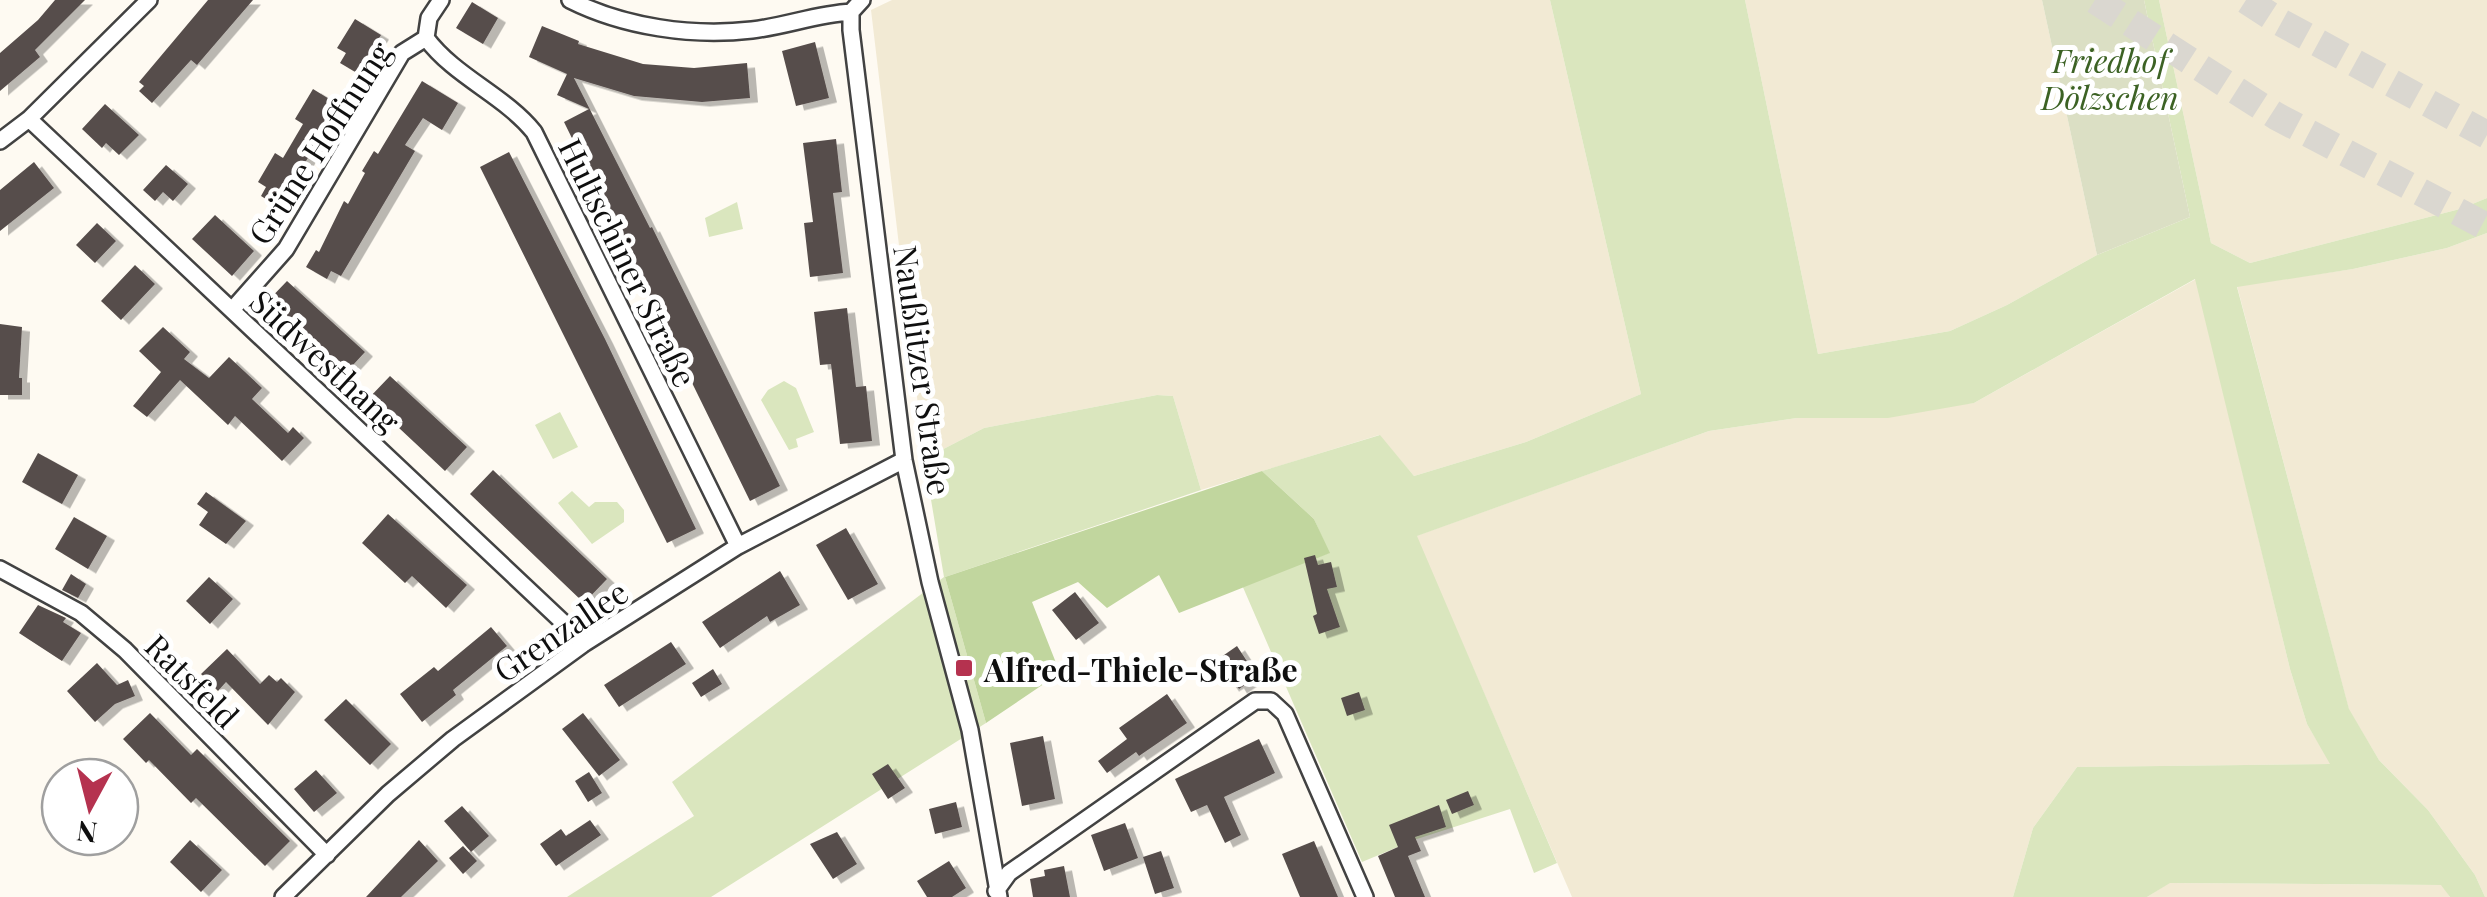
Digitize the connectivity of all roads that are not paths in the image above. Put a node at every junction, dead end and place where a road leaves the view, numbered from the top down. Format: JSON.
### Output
{"nodes":[{"id":1,"x":148,"y":0,"type":"edge"},
{"id":2,"x":441,"y":0,"type":"edge"},
{"id":3,"x":570,"y":0,"type":"edge"},
{"id":4,"x":856,"y":6,"type":"edge"},
{"id":5,"x":426,"y":38,"type":"junction"},
{"id":6,"x":29,"y":119,"type":"junction"},
{"id":7,"x":0,"y":141,"type":"edge"},
{"id":8,"x":232,"y":310,"type":"junction"},
{"id":9,"x":904,"y":460,"type":"junction"},
{"id":10,"x":738,"y":546,"type":"junction"},
{"id":11,"x":0,"y":569,"type":"edge"},
{"id":12,"x":585,"y":643,"type":"junction"},
{"id":13,"x":327,"y":855,"type":"junction"},
{"id":14,"x":996,"y":894,"type":"edge"},
{"id":15,"x":284,"y":897,"type":"edge"},
{"id":16,"x":1365,"y":897,"type":"edge"}],
"edges":[{"from":1,"to":6,"type":"street"},
{"from":2,"to":5,"type":"street","name":"Grüne Hoffnung"},
{"from":3,"to":4,"type":"street"},
{"from":4,"to":9,"type":"street","name":"Naußlitzer Straße"},
{"from":5,"to":8,"type":"street","name":"Grüne Hoffnung"},
{"from":5,"to":10,"type":"street","name":"Hultschiner Straße"},
{"from":6,"to":7,"type":"street"},
{"from":6,"to":8,"type":"street","name":"Südwesthang"},
{"from":8,"to":12,"type":"street","name":"Südwesthang"},
{"from":9,"to":10,"type":"street","name":"Grenzallee"},
{"from":9,"to":14,"type":"street","name":"Naußlitzer Straße"},
{"from":10,"to":12,"type":"street","name":"Grenzallee"},
{"from":11,"to":13,"type":"street","name":"Ratsfeld"},
{"from":12,"to":13,"type":"street","name":"Grenzallee"},
{"from":13,"to":15,"type":"street","name":"Grenzallee"},
{"from":14,"to":16,"type":"street"}]}
